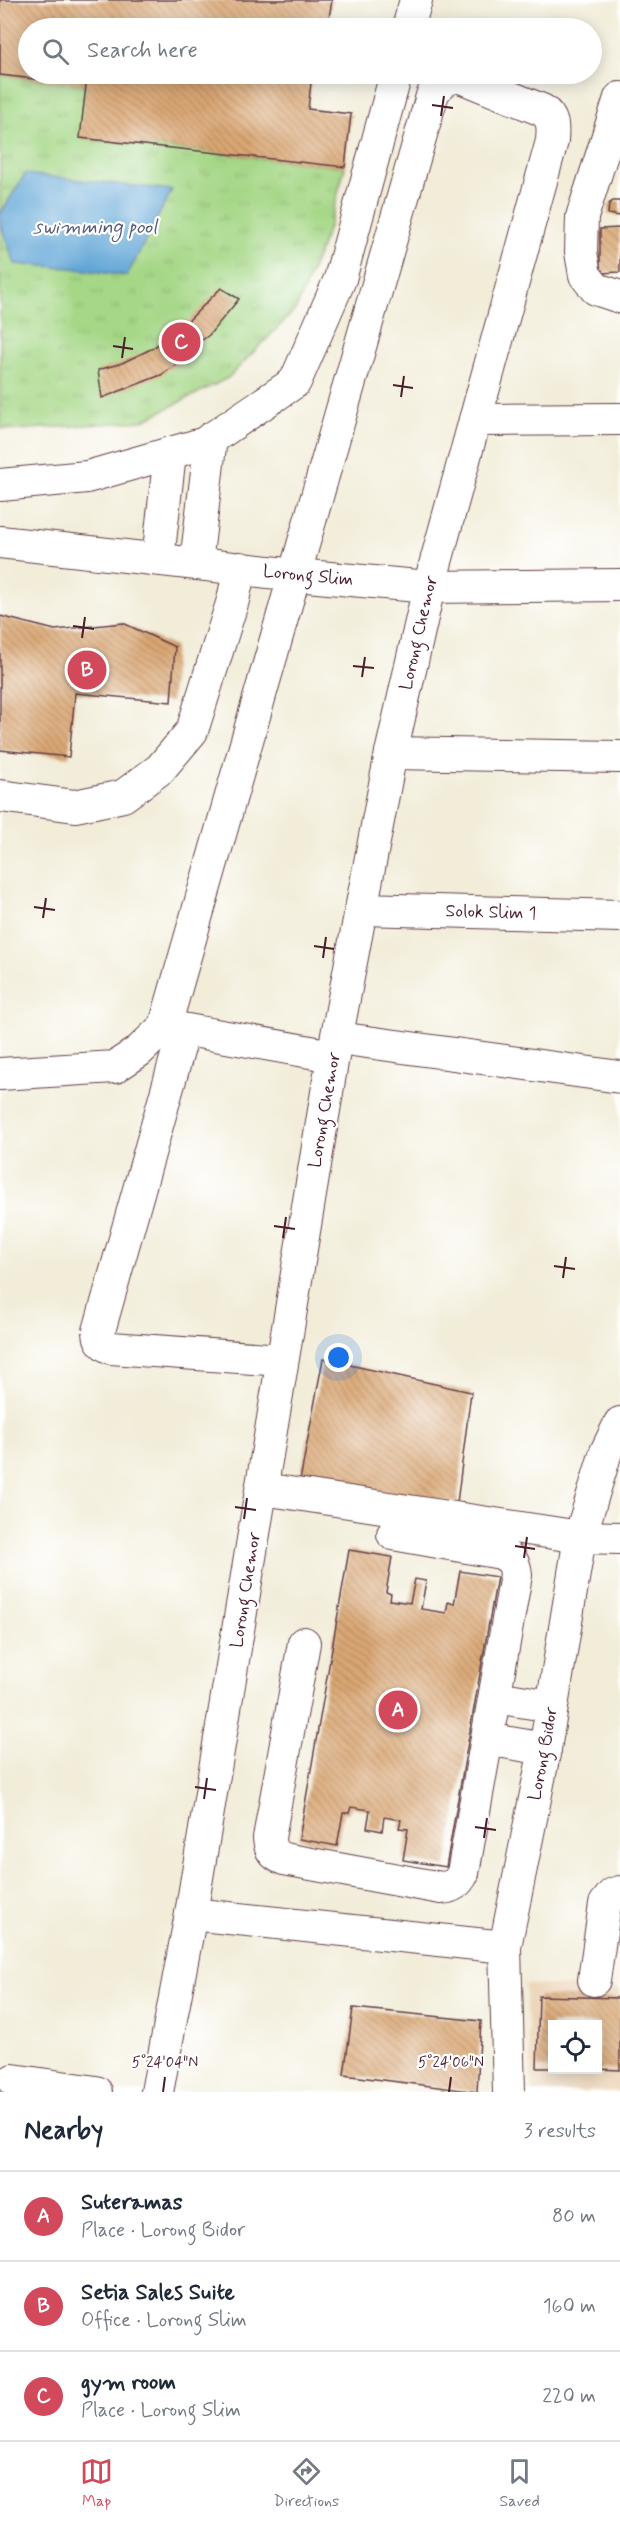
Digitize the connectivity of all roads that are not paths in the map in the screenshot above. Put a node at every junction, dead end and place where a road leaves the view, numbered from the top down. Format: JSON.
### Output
{"nodes":[{"id":1,"x":416,"y":0,"type":"edge"},
{"id":2,"x":411,"y":18,"type":"edge"},
{"id":3,"x":393,"y":84,"type":"edge"},
{"id":4,"x":440,"y":84,"type":"edge"},
{"id":5,"x":483,"y":84,"type":"edge"},
{"id":6,"x":620,"y":99,"type":"edge"},
{"id":7,"x":620,"y":297,"type":"edge"},
{"id":8,"x":620,"y":419,"type":"edge"},
{"id":9,"x":475,"y":420,"type":"junction"},
{"id":10,"x":211,"y":438,"type":"junction"},
{"id":11,"x":170,"y":453,"type":"junction"},
{"id":12,"x":0,"y":485,"type":"edge"},
{"id":13,"x":0,"y":542,"type":"edge"},
{"id":14,"x":158,"y":560,"type":"junction"},
{"id":15,"x":196,"y":563,"type":"junction"},
{"id":16,"x":240,"y":568,"type":"junction"},
{"id":17,"x":296,"y":575,"type":"junction"},
{"id":18,"x":620,"y":585,"type":"edge"},
{"id":19,"x":429,"y":587,"type":"junction"},
{"id":20,"x":391,"y":753,"type":"junction"},
{"id":21,"x":620,"y":757,"type":"edge"},
{"id":22,"x":0,"y":796,"type":"edge"},
{"id":23,"x":362,"y":909,"type":"junction"},
{"id":24,"x":620,"y":916,"type":"edge"},
{"id":25,"x":175,"y":1028,"type":"junction"},
{"id":26,"x":335,"y":1047,"type":"junction"},
{"id":27,"x":0,"y":1074,"type":"edge"},
{"id":28,"x":620,"y":1077,"type":"edge"},
{"id":29,"x":282,"y":1360,"type":"junction"},
{"id":30,"x":620,"y":1423,"type":"edge"},
{"id":31,"x":263,"y":1489,"type":"junction"},
{"id":32,"x":393,"y":1534,"type":"dead end"},
{"id":33,"x":580,"y":1537,"type":"junction"},
{"id":34,"x":620,"y":1538,"type":"edge"},
{"id":35,"x":304,"y":1642,"type":"dead end"},
{"id":36,"x":495,"y":1697,"type":"junction"},
{"id":37,"x":552,"y":1706,"type":"junction"},
{"id":38,"x":487,"y":1739,"type":"junction"},
{"id":39,"x":545,"y":1749,"type":"junction"},
{"id":40,"x":620,"y":1892,"type":"edge"},
{"id":41,"x":191,"y":1914,"type":"junction"},
{"id":42,"x":505,"y":1947,"type":"junction"},
{"id":43,"x":594,"y":1980,"type":"dead end"},
{"id":44,"x":13,"y":2080,"type":"dead end"},
{"id":45,"x":96,"y":2092,"type":"edge"},
{"id":46,"x":157,"y":2092,"type":"edge"},
{"id":47,"x":509,"y":2092,"type":"edge"}],
"edges":[{"from":1,"to":2,"type":"street"},
{"from":3,"to":10,"type":"street"},
{"from":4,"to":17,"type":"street","name":"Lorong Chemor"},
{"from":5,"to":9,"type":"street","name":"Lorong Chemor"},
{"from":6,"to":7,"type":"street"},
{"from":8,"to":9,"type":"street"},
{"from":9,"to":19,"type":"street","name":"Lorong Chemor"},
{"from":10,"to":11,"type":"street"},
{"from":10,"to":15,"type":"street"},
{"from":11,"to":12,"type":"street"},
{"from":11,"to":14,"type":"street"},
{"from":13,"to":14,"type":"street","name":"Lorong Slim"},
{"from":14,"to":15,"type":"street","name":"Lorong Slim"},
{"from":15,"to":16,"type":"street","name":"Lorong Slim"},
{"from":16,"to":17,"type":"street","name":"Lorong Slim"},
{"from":16,"to":22,"type":"street"},
{"from":17,"to":19,"type":"street","name":"Lorong Slim"},
{"from":17,"to":25,"type":"street"},
{"from":18,"to":19,"type":"street","name":"Lorong Slim"},
{"from":19,"to":20,"type":"street","name":"Lorong Chemor"},
{"from":20,"to":21,"type":"street"},
{"from":20,"to":23,"type":"street","name":"Lorong Chemor"},
{"from":23,"to":24,"type":"street","name":"Solok Slim 1"},
{"from":23,"to":26,"type":"street","name":"Lorong Chemor"},
{"from":25,"to":26,"type":"street"},
{"from":25,"to":27,"type":"street"},
{"from":25,"to":29,"type":"street"},
{"from":26,"to":28,"type":"street"},
{"from":26,"to":29,"type":"street","name":"Lorong Chemor"},
{"from":29,"to":31,"type":"street","name":"Lorong Chemor"},
{"from":30,"to":33,"type":"street","name":"Lorong Bidor"},
{"from":31,"to":33,"type":"street"},
{"from":31,"to":41,"type":"street","name":"Lorong Chemor"},
{"from":32,"to":36,"type":"street"},
{"from":33,"to":34,"type":"street"},
{"from":33,"to":37,"type":"street","name":"Lorong Bidor"},
{"from":35,"to":38,"type":"street"},
{"from":36,"to":37,"type":"street"},
{"from":36,"to":38,"type":"street"},
{"from":37,"to":39,"type":"street","name":"Lorong Bidor"},
{"from":38,"to":39,"type":"street"},
{"from":39,"to":42,"type":"street","name":"Lorong Bidor"},
{"from":40,"to":43,"type":"street"},
{"from":41,"to":42,"type":"street"},
{"from":41,"to":46,"type":"street","name":"Lorong Chemor"},
{"from":42,"to":47,"type":"street","name":"Lorong Bidor"},
{"from":44,"to":45,"type":"street"}]}
